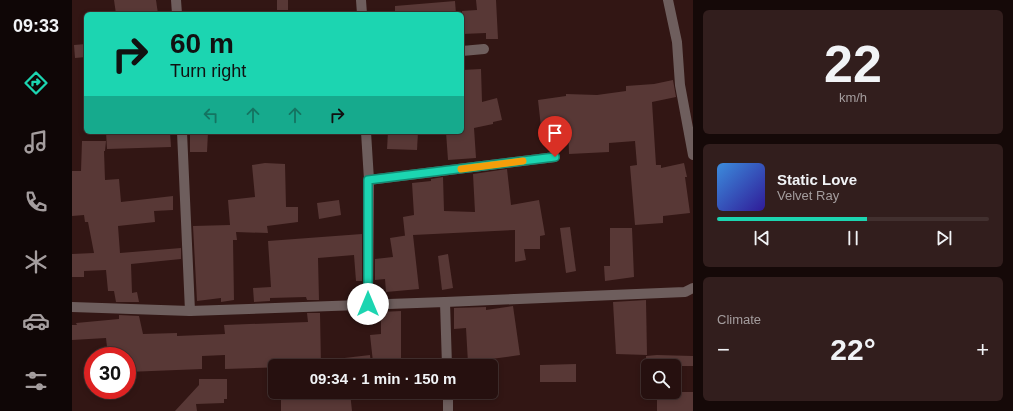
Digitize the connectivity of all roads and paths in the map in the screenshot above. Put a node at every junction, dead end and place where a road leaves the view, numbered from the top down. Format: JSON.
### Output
{"nodes":[{"id":1,"x":176,"y":0,"type":"edge"},
{"id":2,"x":361,"y":0,"type":"edge"},
{"id":3,"x":668,"y":0,"type":"edge"},
{"id":4,"x":176,"y":12,"type":"edge"},
{"id":5,"x":362,"y":12,"type":"edge"},
{"id":6,"x":484,"y":49,"type":"dead end"},
{"id":7,"x":464,"y":51,"type":"edge"},
{"id":8,"x":182,"y":134,"type":"edge"},
{"id":9,"x":366,"y":134,"type":"edge"},
{"id":10,"x":693,"y":154,"type":"edge"},
{"id":11,"x":555,"y":157,"type":"dead end"},
{"id":12,"x":368,"y":180,"type":"junction"},
{"id":13,"x":693,"y":288,"type":"edge"},
{"id":14,"x":445,"y":302,"type":"junction"},
{"id":15,"x":368,"y":304,"type":"junction"},
{"id":16,"x":72,"y":307,"type":"edge"},
{"id":17,"x":190,"y":311,"type":"junction"},
{"id":18,"x":447,"y":359,"type":"edge"},
{"id":19,"x":448,"y":399,"type":"edge"},
{"id":20,"x":448,"y":411,"type":"edge"}],
"edges":[{"from":1,"to":4,"type":"street"},
{"from":2,"to":5,"type":"street"},
{"from":3,"to":10,"type":"street"},
{"from":6,"to":7,"type":"street"},
{"from":8,"to":17,"type":"street"},
{"from":9,"to":12,"type":"street"},
{"from":11,"to":12,"type":"street"},
{"from":12,"to":15,"type":"street"},
{"from":13,"to":14,"type":"street"},
{"from":14,"to":15,"type":"street"},
{"from":14,"to":18,"type":"street"},
{"from":15,"to":17,"type":"street"},
{"from":16,"to":17,"type":"street"},
{"from":19,"to":20,"type":"street"}]}
